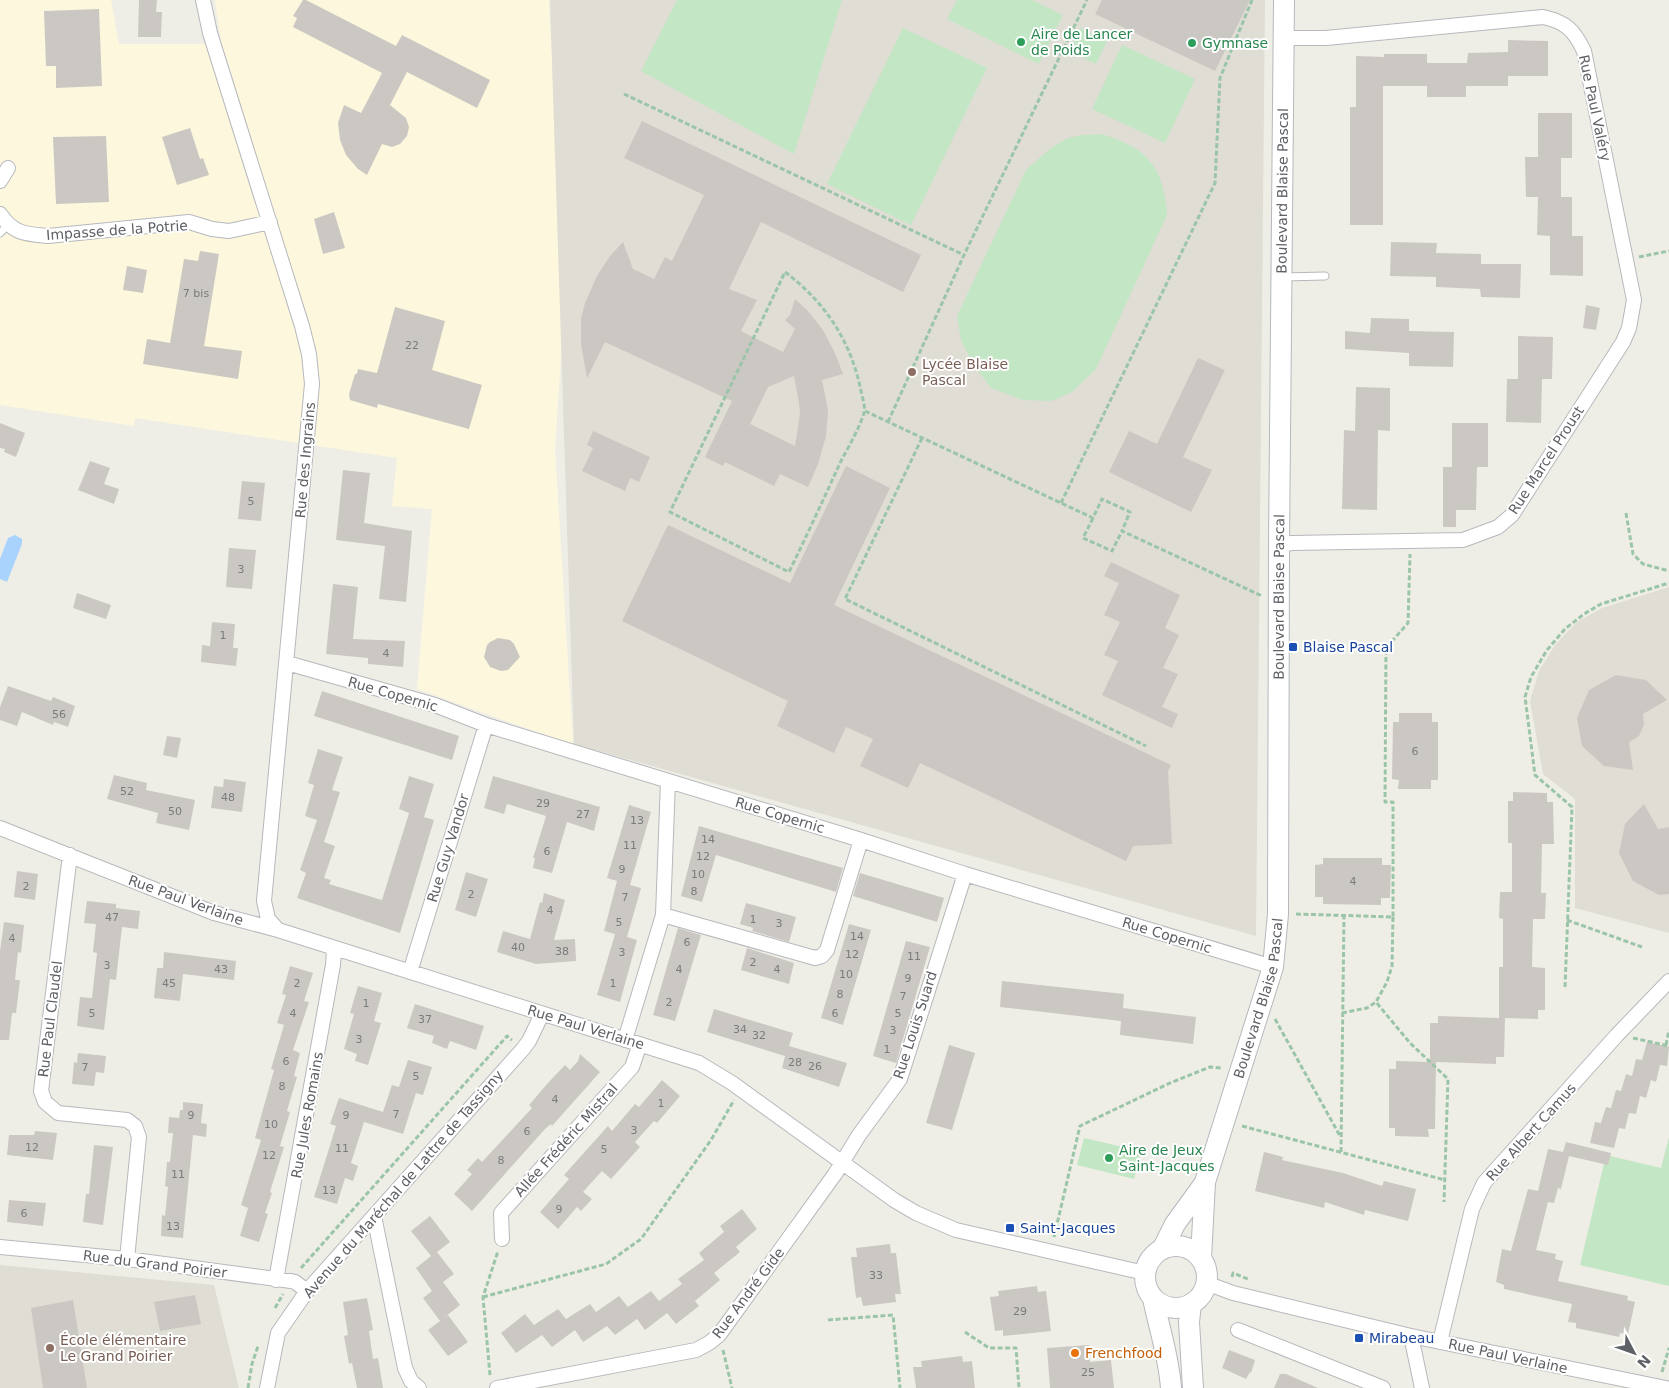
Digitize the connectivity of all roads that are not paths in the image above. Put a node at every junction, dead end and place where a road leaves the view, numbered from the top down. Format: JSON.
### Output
{"nodes":[{"id":1,"x":203,"y":0,"type":"edge"},
{"id":2,"x":1284,"y":0,"type":"edge"},
{"id":3,"x":1284,"y":38,"type":"junction"},
{"id":4,"x":8,"y":168,"type":"dead end"},
{"id":5,"x":0,"y":181,"type":"edge"},
{"id":6,"x":270,"y":222,"type":"junction"},
{"id":7,"x":3,"y":224,"type":"edge"},
{"id":8,"x":1325,"y":276,"type":"dead end"},
{"id":9,"x":1282,"y":277,"type":"junction"},
{"id":10,"x":1629,"y":328,"type":"joint"},
{"id":11,"x":1279,"y":545,"type":"junction"},
{"id":12,"x":287,"y":663,"type":"junction"},
{"id":13,"x":486,"y":725,"type":"junction"},
{"id":14,"x":668,"y":781,"type":"junction"},
{"id":15,"x":0,"y":828,"type":"edge"},
{"id":16,"x":861,"y":840,"type":"junction"},
{"id":17,"x":70,"y":855,"type":"junction"},
{"id":18,"x":965,"y":874,"type":"junction"},
{"id":19,"x":663,"y":916,"type":"junction"},
{"id":20,"x":278,"y":930,"type":"junction"},
{"id":21,"x":334,"y":949,"type":"junction"},
{"id":22,"x":1273,"y":967,"type":"junction"},
{"id":23,"x":410,"y":972,"type":"junction"},
{"id":24,"x":1669,"y":981,"type":"edge"},
{"id":25,"x":542,"y":1014,"type":"junction"},
{"id":26,"x":625,"y":1040,"type":"junction"},
{"id":27,"x":640,"y":1044,"type":"junction"},
{"id":28,"x":842,"y":1163,"type":"junction"},
{"id":29,"x":1205,"y":1182,"type":"junction"},
{"id":30,"x":374,"y":1216,"type":"junction"},
{"id":31,"x":502,"y":1239,"type":"road end"},
{"id":32,"x":0,"y":1247,"type":"edge"},
{"id":33,"x":1163,"y":1248,"type":"junction"},
{"id":34,"x":1201,"y":1258,"type":"junction"},
{"id":35,"x":127,"y":1259,"type":"junction"},
{"id":36,"x":1146,"y":1274,"type":"junction"},
{"id":37,"x":276,"y":1280,"type":"junction"},
{"id":38,"x":1206,"y":1283,"type":"junction"},
{"id":39,"x":307,"y":1291,"type":"junction"},
{"id":40,"x":1153,"y":1298,"type":"junction"},
{"id":41,"x":1191,"y":1304,"type":"junction"},
{"id":42,"x":1238,"y":1330,"type":"dead end"},
{"id":43,"x":1411,"y":1336,"type":"junction"},
{"id":44,"x":1440,"y":1342,"type":"junction"},
{"id":45,"x":494,"y":1383,"type":"edge"},
{"id":46,"x":1619,"y":1384,"type":"edge"},
{"id":47,"x":1661,"y":1387,"type":"edge"},
{"id":48,"x":267,"y":1388,"type":"edge"},
{"id":49,"x":420,"y":1388,"type":"edge"},
{"id":50,"x":1171,"y":1388,"type":"edge"},
{"id":51,"x":1193,"y":1388,"type":"edge"},
{"id":52,"x":1383,"y":1388,"type":"edge"},
{"id":53,"x":1422,"y":1388,"type":"edge"}],
"edges":[{"from":1,"to":6,"type":"street","name":"Rue des Ingrains"},
{"from":2,"to":3,"type":"street","name":"Boulevard Blaise Pascal"},
{"from":3,"to":9,"type":"street","name":"Boulevard Blaise Pascal"},
{"from":3,"to":10,"type":"street","name":"Rue Paul Valéry"},
{"from":4,"to":5,"type":"street"},
{"from":6,"to":7,"type":"street","name":"Impasse de la Potrie"},
{"from":6,"to":12,"type":"street","name":"Rue des Ingrains"},
{"from":8,"to":9,"type":"lane"},
{"from":9,"to":11,"type":"street","name":"Boulevard Blaise Pascal"},
{"from":10,"to":11,"type":"street","name":"Rue Marcel Proust"},
{"from":11,"to":22,"type":"street","name":"Boulevard Blaise Pascal"},
{"from":12,"to":13,"type":"street","name":"Rue Copernic"},
{"from":12,"to":20,"type":"street","name":"Rue des Ingrains"},
{"from":13,"to":14,"type":"street","name":"Rue Copernic"},
{"from":13,"to":23,"type":"street","name":"Rue Guy Vandor"},
{"from":14,"to":16,"type":"street","name":"Rue Copernic"},
{"from":14,"to":19,"type":"street"},
{"from":15,"to":17,"type":"street","name":"Rue Paul Verlaine"},
{"from":16,"to":18,"type":"street","name":"Rue Copernic"},
{"from":16,"to":19,"type":"street"},
{"from":17,"to":20,"type":"street","name":"Rue Paul Verlaine"},
{"from":17,"to":35,"type":"street","name":"Rue Paul Claudel"},
{"from":18,"to":22,"type":"street","name":"Rue Copernic"},
{"from":18,"to":28,"type":"street","name":"Rue Louis Suard"},
{"from":19,"to":26,"type":"street"},
{"from":20,"to":21,"type":"street","name":"Rue Paul Verlaine"},
{"from":21,"to":23,"type":"street","name":"Rue Paul Verlaine"},
{"from":21,"to":37,"type":"street","name":"Rue Jules Romains"},
{"from":22,"to":29,"type":"street","name":"Boulevard Blaise Pascal"},
{"from":23,"to":25,"type":"street","name":"Rue Paul Verlaine"},
{"from":24,"to":44,"type":"street","name":"Rue Albert Camus"},
{"from":25,"to":26,"type":"street","name":"Rue Paul Verlaine"},
{"from":25,"to":30,"type":"street","name":"Avenue du Maréchal de Lattre de Tassigny"},
{"from":26,"to":27,"type":"street","name":"Rue Paul Verlaine"},
{"from":27,"to":28,"type":"street","name":"Rue Paul Verlaine"},
{"from":27,"to":31,"type":"street","name":"Allée Frédéric Mistral"},
{"from":28,"to":36,"type":"street","name":"Rue Paul Verlaine"},
{"from":28,"to":45,"type":"street","name":"Rue André Gide"},
{"from":29,"to":33,"type":"street","name":"Boulevard Blaise Pascal"},
{"from":29,"to":34,"type":"street","name":"Boulevard Blaise Pascal"},
{"from":30,"to":39,"type":"street","name":"Avenue du Maréchal de Lattre de Tassigny"},
{"from":30,"to":49,"type":"street"},
{"from":32,"to":35,"type":"street","name":"Rue du Grand Poirier"},
{"from":33,"to":34,"type":"street"},
{"from":33,"to":36,"type":"street","name":"Boulevard Blaise Pascal"},
{"from":34,"to":38,"type":"street","name":"Boulevard Blaise Pascal"},
{"from":35,"to":37,"type":"street","name":"Rue du Grand Poirier"},
{"from":36,"to":40,"type":"street"},
{"from":37,"to":39,"type":"street","name":"Rue du Grand Poirier"},
{"from":38,"to":41,"type":"street"},
{"from":38,"to":43,"type":"street","name":"Rue Paul Verlaine"},
{"from":39,"to":48,"type":"street","name":"Avenue du Maréchal de Lattre de Tassigny"},
{"from":40,"to":41,"type":"street"},
{"from":40,"to":50,"type":"street"},
{"from":41,"to":51,"type":"street"},
{"from":42,"to":52,"type":"street"},
{"from":43,"to":44,"type":"street","name":"Rue Paul Verlaine"},
{"from":43,"to":53,"type":"street"},
{"from":44,"to":46,"type":"street","name":"Rue Paul Verlaine"},
{"from":46,"to":47,"type":"street","name":"Rue Paul Verlaine"}]}
